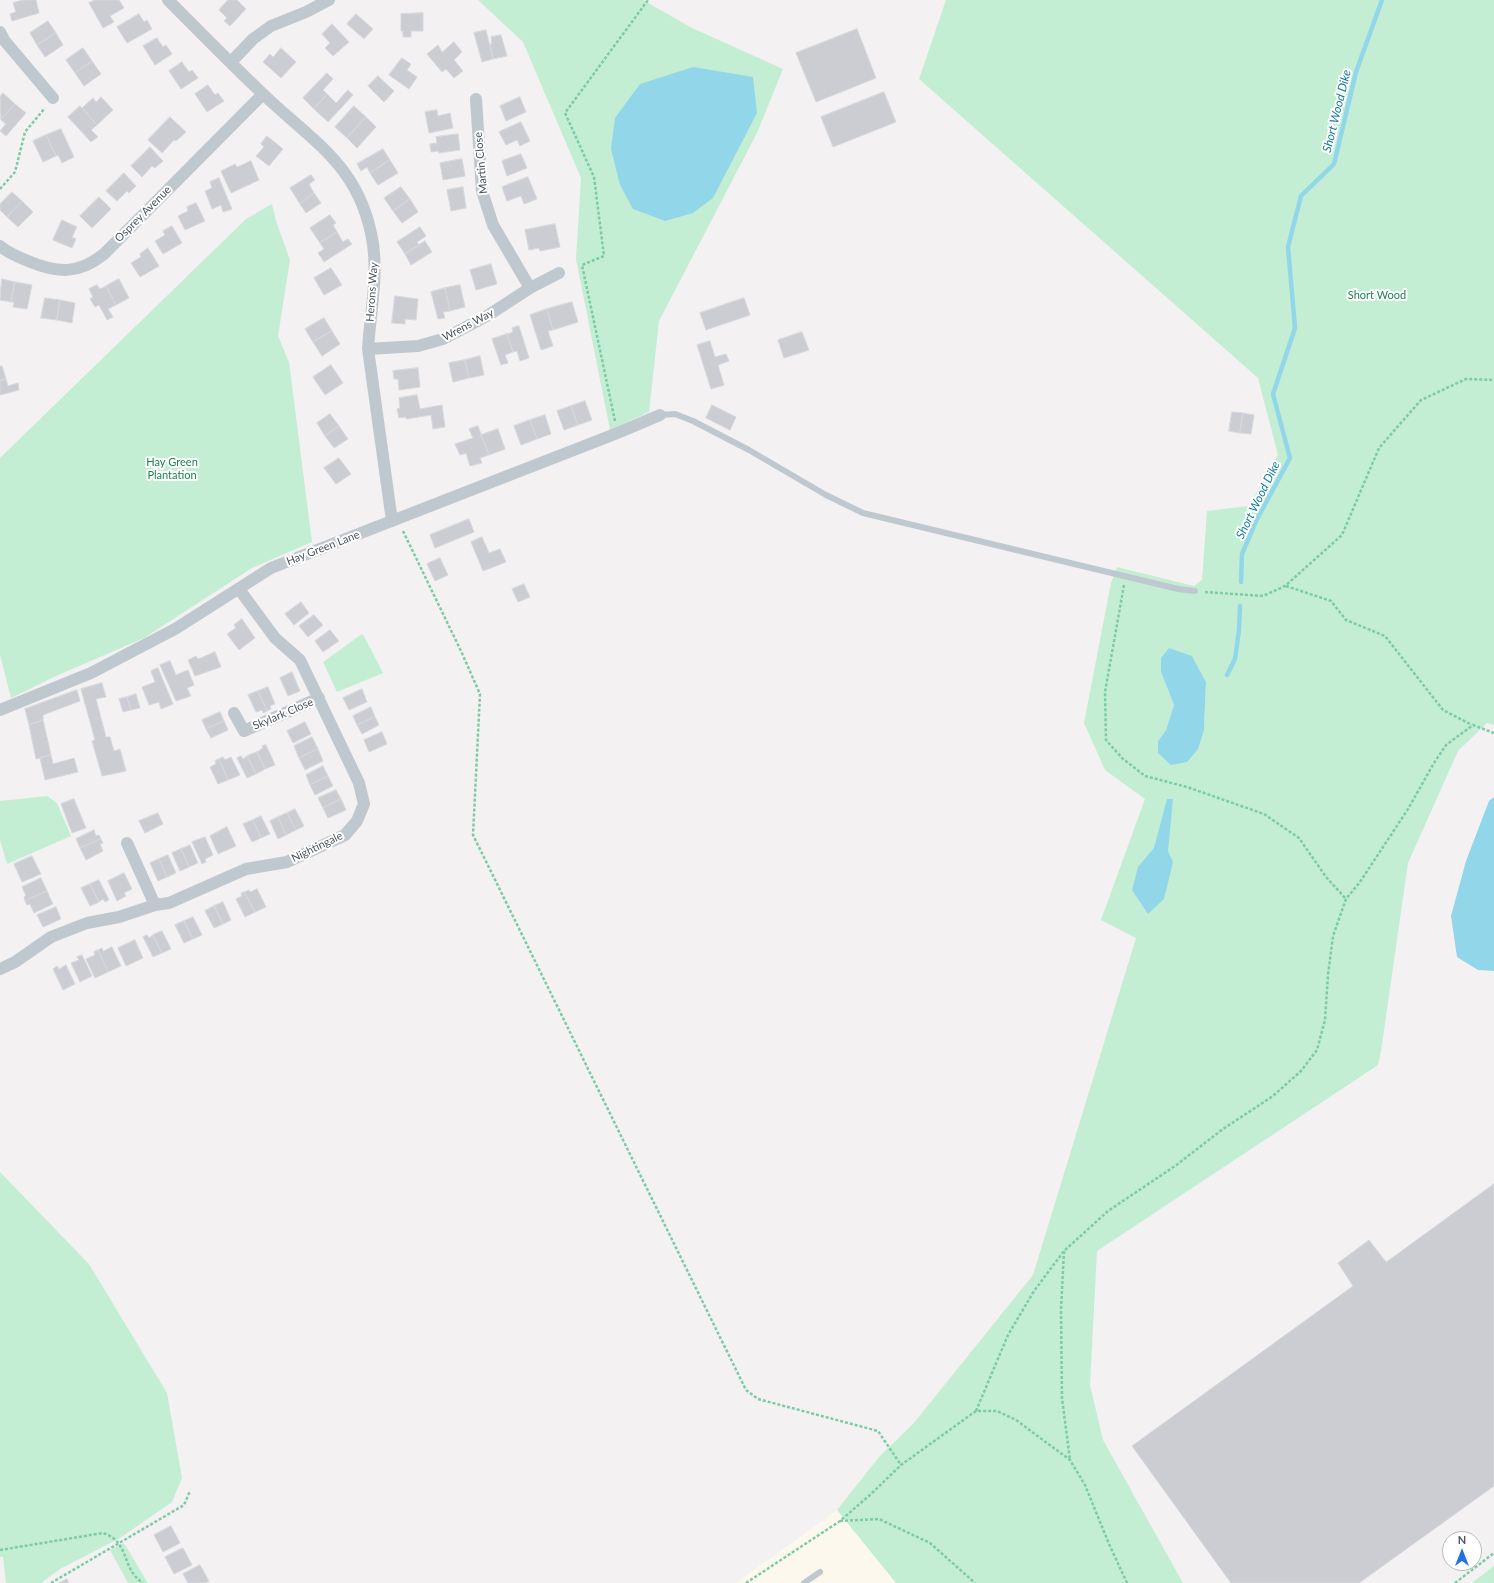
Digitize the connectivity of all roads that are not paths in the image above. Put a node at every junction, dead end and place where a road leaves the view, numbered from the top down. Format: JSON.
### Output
{"nodes":[{"id":1,"x":168,"y":0,"type":"edge"},
{"id":2,"x":329,"y":0,"type":"edge"},
{"id":3,"x":0,"y":32,"type":"edge"},
{"id":4,"x":231,"y":62,"type":"junction"},
{"id":5,"x":263,"y":94,"type":"junction"},
{"id":6,"x":53,"y":98,"type":"road end"},
{"id":7,"x":476,"y":99,"type":"dead end"},
{"id":8,"x":0,"y":246,"type":"edge"},
{"id":9,"x":559,"y":273,"type":"dead end"},
{"id":10,"x":530,"y":288,"type":"junction"},
{"id":11,"x":368,"y":349,"type":"junction"},
{"id":12,"x":660,"y":415,"type":"joint"},
{"id":13,"x":396,"y":519,"type":"junction"},
{"id":14,"x":239,"y":589,"type":"junction"},
{"id":15,"x":1195,"y":591,"type":"road end"},
{"id":16,"x":319,"y":698,"type":"junction"},
{"id":17,"x":0,"y":710,"type":"edge"},
{"id":18,"x":234,"y":713,"type":"dead end"},
{"id":19,"x":127,"y":843,"type":"dead end"},
{"id":20,"x":155,"y":905,"type":"junction"},
{"id":21,"x":0,"y":969,"type":"edge"},
{"id":22,"x":820,"y":1572,"type":"dead end"},
{"id":23,"x":804,"y":1583,"type":"edge"}],
"edges":[{"from":1,"to":4,"type":"street","name":"Herons Way"},
{"from":2,"to":4,"type":"street"},
{"from":3,"to":6,"type":"street"},
{"from":4,"to":5,"type":"street","name":"Herons Way"},
{"from":5,"to":8,"type":"street","name":"Osprey Avenue"},
{"from":5,"to":11,"type":"street","name":"Herons Way"},
{"from":7,"to":10,"type":"street","name":"Martin Close"},
{"from":9,"to":10,"type":"street","name":"Wrens Way"},
{"from":10,"to":11,"type":"street","name":"Wrens Way"},
{"from":11,"to":13,"type":"street","name":"Herons Way"},
{"from":12,"to":13,"type":"street","name":"Hay Green Lane"},
{"from":12,"to":15,"type":"lane"},
{"from":13,"to":14,"type":"street","name":"Hay Green Lane"},
{"from":14,"to":16,"type":"street","name":"Nightingale"},
{"from":14,"to":17,"type":"street","name":"Hay Green Lane"},
{"from":16,"to":18,"type":"street","name":"Skylark Close"},
{"from":16,"to":20,"type":"street","name":"Nightingale"},
{"from":19,"to":20,"type":"street"},
{"from":20,"to":21,"type":"street","name":"Nightingale"},
{"from":22,"to":23,"type":"lane"}]}
